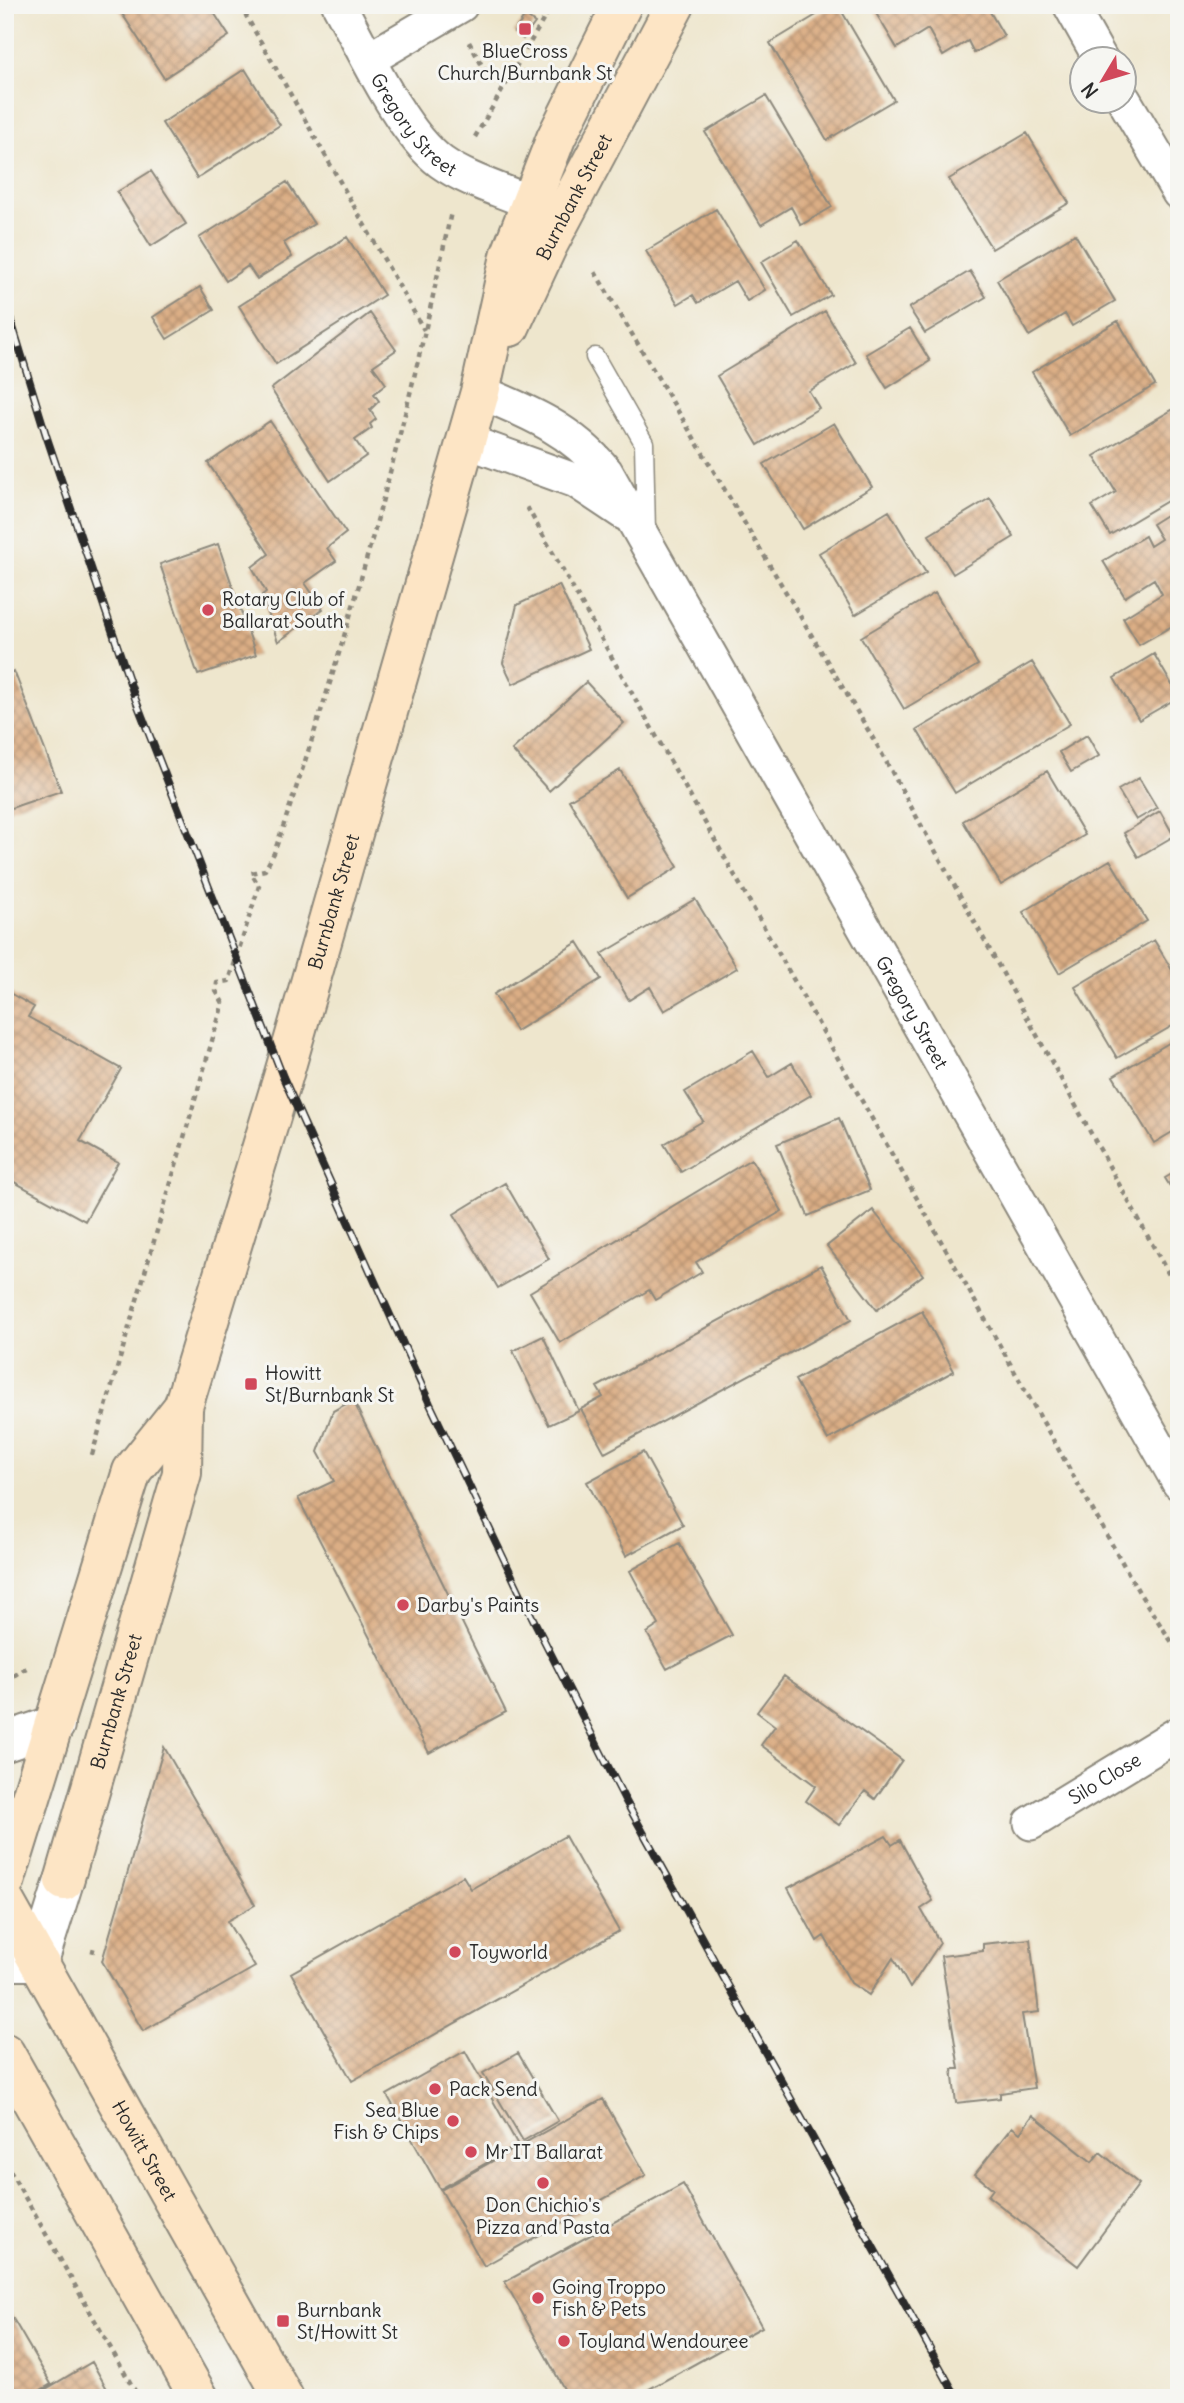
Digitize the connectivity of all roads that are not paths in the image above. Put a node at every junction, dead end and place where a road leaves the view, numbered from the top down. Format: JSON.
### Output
{"nodes":[{"id":1,"x":339,"y":5,"type":"edge"},
{"id":2,"x":622,"y":5,"type":"edge"},
{"id":3,"x":675,"y":5,"type":"edge"},
{"id":4,"x":1070,"y":5,"type":"edge"},
{"id":5,"x":456,"y":8,"type":"edge"},
{"id":6,"x":1093,"y":46,"type":"edge"},
{"id":7,"x":369,"y":59,"type":"junction"},
{"id":8,"x":1134,"y":116,"type":"edge"},
{"id":9,"x":1179,"y":193,"type":"edge"},
{"id":10,"x":529,"y":202,"type":"junction"},
{"id":11,"x":595,"y":357,"type":"dead end"},
{"id":12,"x":480,"y":392,"type":"junction"},
{"id":13,"x":466,"y":441,"type":"junction"},
{"id":14,"x":646,"y":542,"type":"junction"},
{"id":15,"x":183,"y":1407,"type":"junction"},
{"id":16,"x":1179,"y":1483,"type":"edge"},
{"id":17,"x":55,"y":1725,"type":"junction"},
{"id":18,"x":1179,"y":1733,"type":"edge"},
{"id":19,"x":5,"y":1742,"type":"edge"},
{"id":20,"x":1031,"y":1823,"type":"dead end"},
{"id":21,"x":64,"y":1881,"type":"joint"},
{"id":22,"x":5,"y":1882,"type":"edge"},
{"id":23,"x":5,"y":1902,"type":"edge"},
{"id":24,"x":22,"y":1961,"type":"edge"},
{"id":25,"x":5,"y":2053,"type":"edge"},
{"id":26,"x":280,"y":2396,"type":"edge"},
{"id":27,"x":199,"y":2398,"type":"edge"}],
"edges":[{"from":1,"to":7,"type":"street","name":"Gregory Street"},
{"from":2,"to":10,"type":"main road","name":"Burnbank Street"},
{"from":3,"to":12,"type":"main road","name":"Burnbank Street"},
{"from":4,"to":6,"type":"street"},
{"from":5,"to":7,"type":"street"},
{"from":7,"to":10,"type":"street","name":"Gregory Street"},
{"from":8,"to":9,"type":"street"},
{"from":10,"to":12,"type":"main road","name":"Burnbank Street"},
{"from":11,"to":14,"type":"lane"},
{"from":12,"to":13,"type":"main road","name":"Burnbank Street"},
{"from":12,"to":14,"type":"street","name":"Gregory Street"},
{"from":13,"to":14,"type":"street","name":"Gregory Street"},
{"from":13,"to":15,"type":"main road","name":"Burnbank Street"},
{"from":14,"to":16,"type":"street","name":"Gregory Street"},
{"from":15,"to":17,"type":"main road","name":"Burnbank Street"},
{"from":15,"to":21,"type":"main road","name":"Burnbank Street"},
{"from":17,"to":19,"type":"street"},
{"from":17,"to":22,"type":"main road","name":"Burnbank Street"},
{"from":18,"to":20,"type":"street","name":"Silo Close"},
{"from":21,"to":24,"type":"street","name":"Burnbank Street"},
{"from":23,"to":24,"type":"main road","name":"Howitt Street"},
{"from":24,"to":26,"type":"main road","name":"Howitt Street"},
{"from":25,"to":27,"type":"main road"}]}
